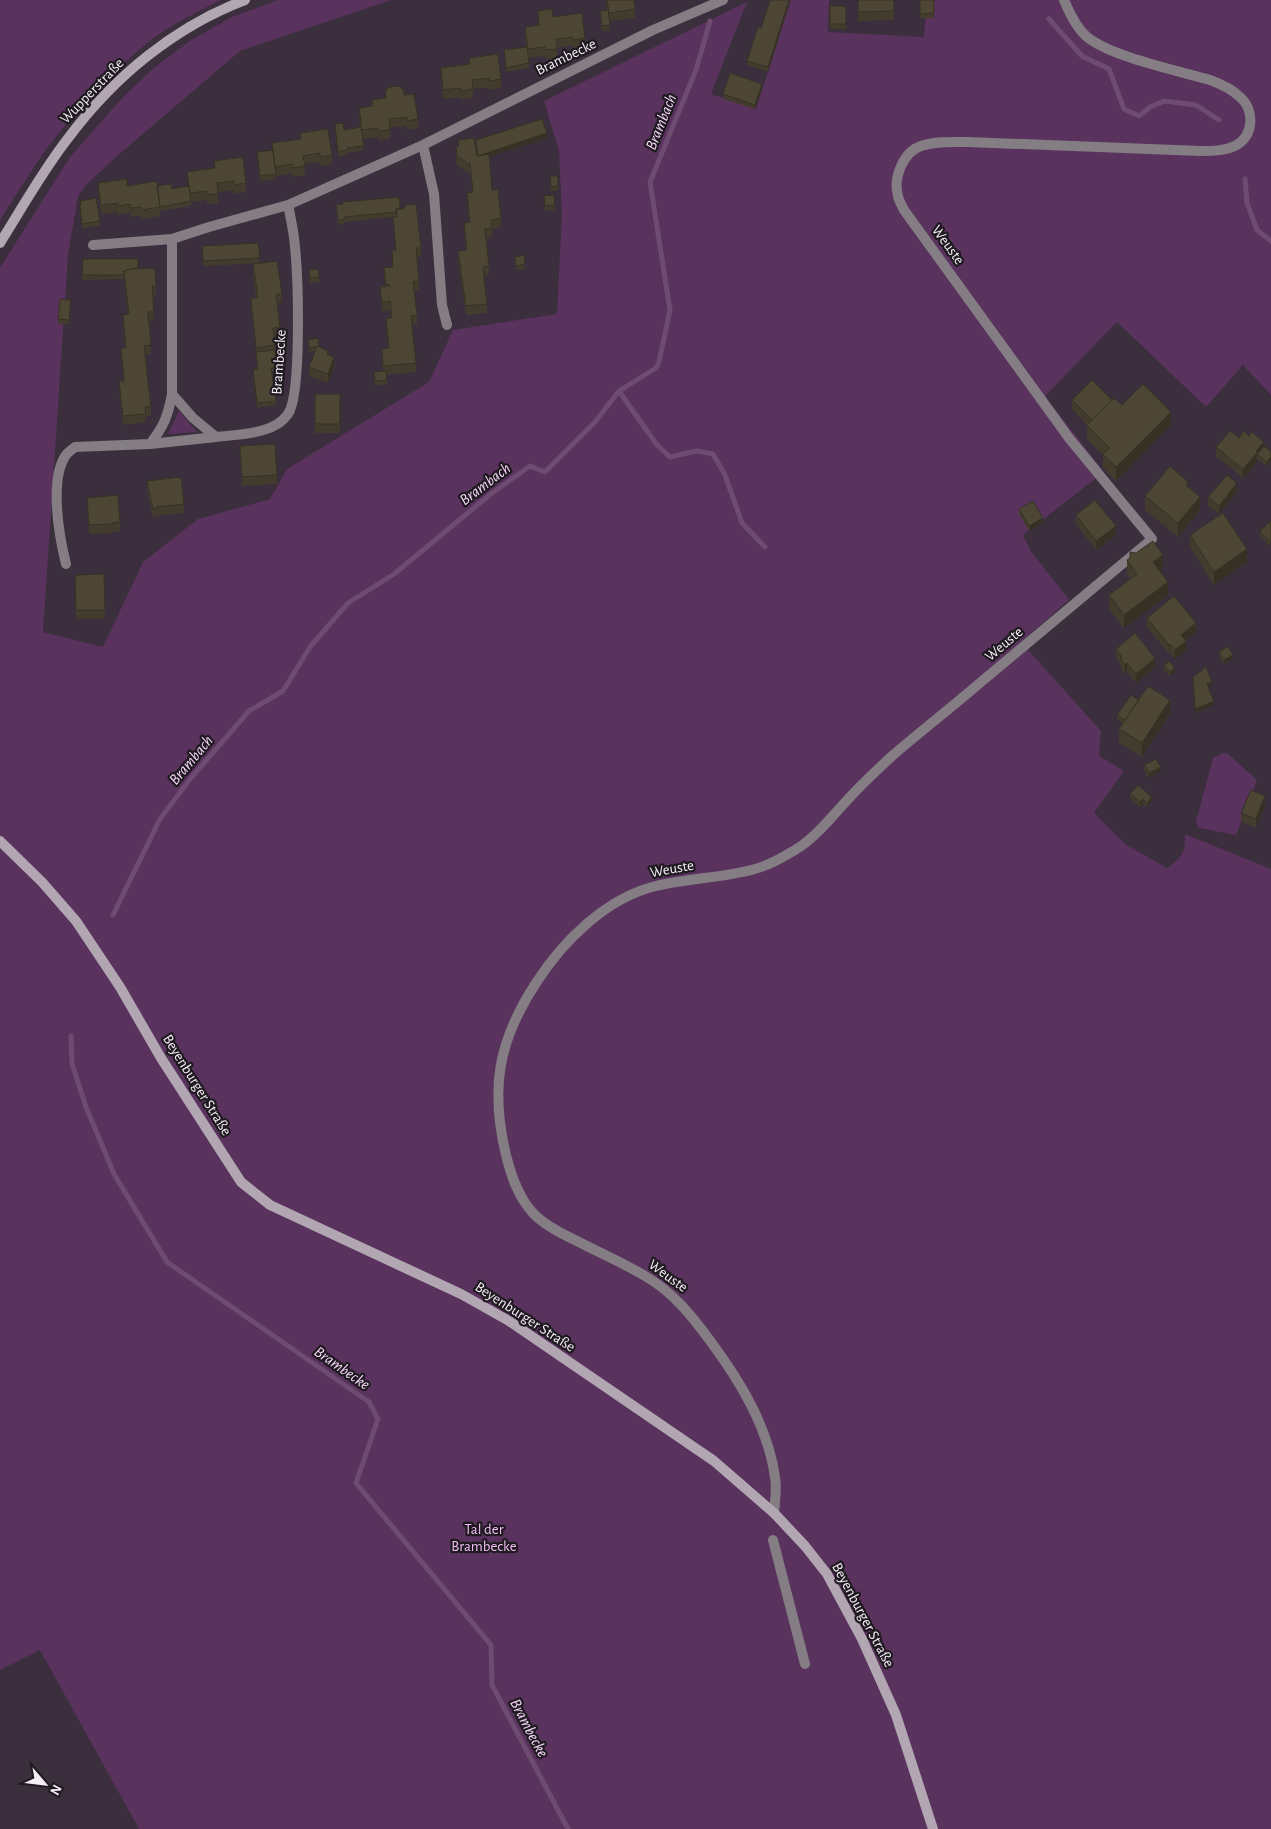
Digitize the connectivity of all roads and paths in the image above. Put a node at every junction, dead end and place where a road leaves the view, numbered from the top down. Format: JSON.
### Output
{"nodes":[{"id":1,"x":244,"y":0,"type":"edge"},
{"id":2,"x":723,"y":0,"type":"edge"},
{"id":3,"x":1064,"y":0,"type":"edge"},
{"id":4,"x":423,"y":144,"type":"junction"},
{"id":5,"x":288,"y":205,"type":"junction"},
{"id":6,"x":172,"y":239,"type":"junction"},
{"id":7,"x":0,"y":243,"type":"edge"},
{"id":8,"x":93,"y":245,"type":"dead end"},
{"id":9,"x":448,"y":325,"type":"dead end"},
{"id":10,"x":172,"y":394,"type":"junction"},
{"id":11,"x":216,"y":438,"type":"junction"},
{"id":12,"x":150,"y":444,"type":"junction"},
{"id":13,"x":66,"y":564,"type":"dead end"},
{"id":14,"x":0,"y":841,"type":"edge"},
{"id":15,"x":774,"y":1513,"type":"junction"},
{"id":16,"x":773,"y":1540,"type":"dead end"},
{"id":17,"x":805,"y":1664,"type":"dead end"},
{"id":18,"x":933,"y":1829,"type":"edge"}],
"edges":[{"from":1,"to":7,"type":"main road","name":"Wupperstraße"},
{"from":2,"to":4,"type":"street","name":"Brambecke"},
{"from":3,"to":15,"type":"street","name":"Weuste"},
{"from":4,"to":5,"type":"street","name":"Brambecke"},
{"from":4,"to":9,"type":"street"},
{"from":5,"to":6,"type":"street","name":"Brambecke"},
{"from":5,"to":11,"type":"street","name":"Brambecke"},
{"from":6,"to":8,"type":"street","name":"Brambecke"},
{"from":6,"to":10,"type":"street"},
{"from":10,"to":11,"type":"street"},
{"from":10,"to":12,"type":"street"},
{"from":11,"to":12,"type":"street","name":"Brambecke"},
{"from":12,"to":13,"type":"street","name":"Brambecke"},
{"from":14,"to":15,"type":"main road","name":"Beyenburger Straße"},
{"from":15,"to":18,"type":"main road","name":"Beyenburger Straße"},
{"from":16,"to":17,"type":"street"}]}
